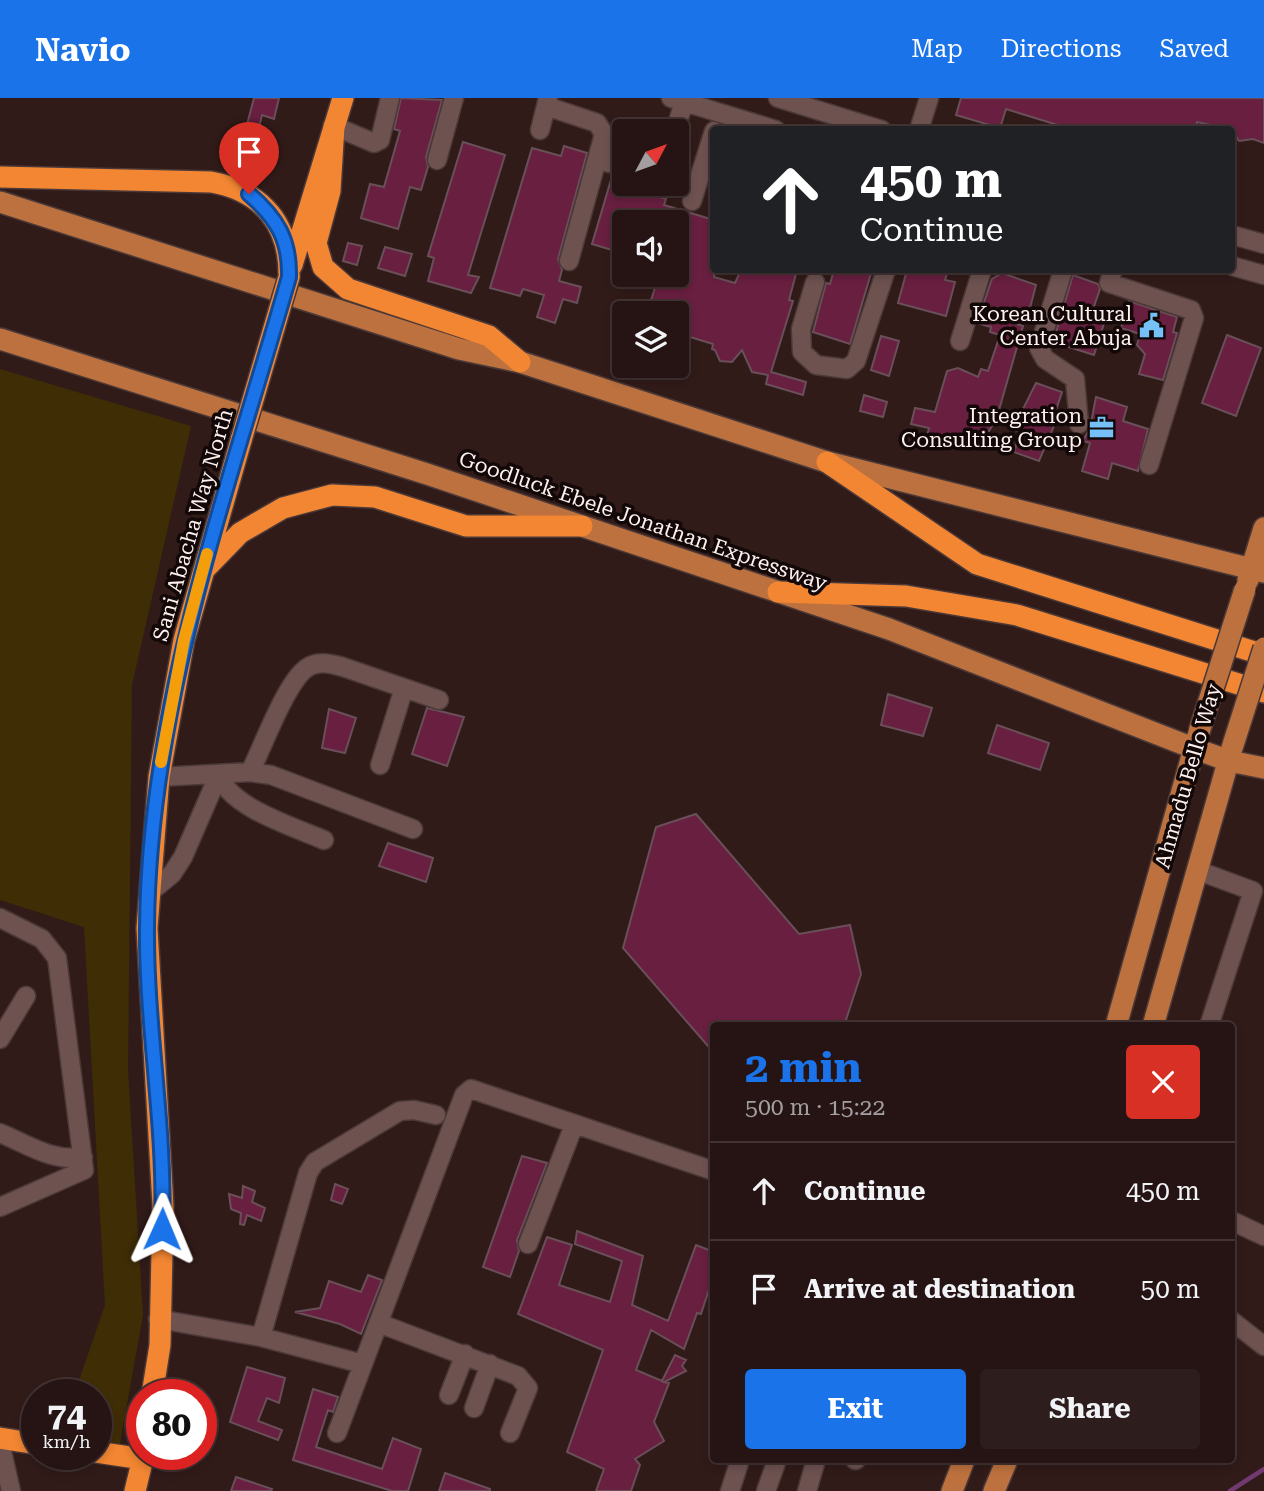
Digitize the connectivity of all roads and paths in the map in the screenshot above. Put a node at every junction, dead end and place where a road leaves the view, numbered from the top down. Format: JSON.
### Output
{"nodes":[{"id":1,"x":343,"y":98,"type":"edge"},
{"id":2,"x":390,"y":98,"type":"edge"},
{"id":3,"x":454,"y":98,"type":"edge"},
{"id":4,"x":778,"y":98,"type":"edge"},
{"id":5,"x":929,"y":98,"type":"edge"},
{"id":6,"x":677,"y":100,"type":"edge"},
{"id":7,"x":547,"y":102,"type":"edge"},
{"id":8,"x":676,"y":119,"type":"edge"},
{"id":9,"x":716,"y":124,"type":"edge"},
{"id":10,"x":334,"y":126,"type":"junction"},
{"id":11,"x":736,"y":126,"type":"edge"},
{"id":12,"x":869,"y":126,"type":"edge"},
{"id":13,"x":920,"y":126,"type":"edge"},
{"id":14,"x":540,"y":130,"type":"dead end"},
{"id":15,"x":710,"y":143,"type":"edge"},
{"id":16,"x":612,"y":153,"type":"edge"},
{"id":17,"x":437,"y":160,"type":"dead end"},
{"id":18,"x":0,"y":177,"type":"edge"},
{"id":19,"x":692,"y":201,"type":"dead end"},
{"id":20,"x":0,"y":202,"type":"edge"},
{"id":21,"x":1235,"y":236,"type":"edge"},
{"id":22,"x":1264,"y":244,"type":"edge"},
{"id":23,"x":1235,"y":267,"type":"edge"},
{"id":24,"x":885,"y":273,"type":"edge"},
{"id":25,"x":981,"y":273,"type":"edge"},
{"id":26,"x":1062,"y":273,"type":"edge"},
{"id":27,"x":1112,"y":273,"type":"edge"},
{"id":28,"x":1264,"y":275,"type":"edge"},
{"id":29,"x":289,"y":277,"type":"junction"},
{"id":30,"x":815,"y":282,"type":"dead end"},
{"id":31,"x":0,"y":339,"type":"edge"},
{"id":32,"x":960,"y":341,"type":"dead end"},
{"id":33,"x":520,"y":362,"type":"junction"},
{"id":34,"x":1079,"y":424,"type":"dead end"},
{"id":35,"x":827,"y":462,"type":"junction"},
{"id":36,"x":1149,"y":465,"type":"dead end"},
{"id":37,"x":582,"y":526,"type":"junction"},
{"id":38,"x":1264,"y":528,"type":"edge"},
{"id":39,"x":1258,"y":570,"type":"edge"},
{"id":40,"x":202,"y":571,"type":"junction"},
{"id":41,"x":778,"y":592,"type":"junction"},
{"id":42,"x":1264,"y":648,"type":"edge"},
{"id":43,"x":1264,"y":654,"type":"edge"},
{"id":44,"x":404,"y":688,"type":"junction"},
{"id":45,"x":1264,"y":692,"type":"edge"},
{"id":46,"x":439,"y":700,"type":"dead end"},
{"id":47,"x":1196,"y":741,"type":"junction"},
{"id":48,"x":1231,"y":753,"type":"junction"},
{"id":49,"x":380,"y":765,"type":"dead end"},
{"id":50,"x":1264,"y":768,"type":"edge"},
{"id":51,"x":250,"y":772,"type":"junction"},
{"id":52,"x":219,"y":774,"type":"junction"},
{"id":53,"x":159,"y":777,"type":"junction"},
{"id":54,"x":413,"y":829,"type":"dead end"},
{"id":55,"x":324,"y":840,"type":"dead end"},
{"id":56,"x":1199,"y":871,"type":"junction"},
{"id":57,"x":1259,"y":892,"type":"edge"},
{"id":58,"x":149,"y":893,"type":"junction"},
{"id":59,"x":0,"y":918,"type":"edge"},
{"id":60,"x":26,"y":996,"type":"dead end"},
{"id":61,"x":1117,"y":1022,"type":"edge"},
{"id":62,"x":1154,"y":1022,"type":"edge"},
{"id":63,"x":1210,"y":1022,"type":"edge"},
{"id":64,"x":0,"y":1039,"type":"edge"},
{"id":65,"x":436,"y":1115,"type":"dead end"},
{"id":66,"x":574,"y":1125,"type":"junction"},
{"id":67,"x":0,"y":1133,"type":"edge"},
{"id":68,"x":83,"y":1157,"type":"junction"},
{"id":69,"x":710,"y":1170,"type":"edge"},
{"id":70,"x":0,"y":1207,"type":"edge"},
{"id":71,"x":1235,"y":1222,"type":"edge"},
{"id":72,"x":1264,"y":1236,"type":"edge"},
{"id":73,"x":528,"y":1244,"type":"dead end"},
{"id":74,"x":158,"y":1319,"type":"junction"},
{"id":75,"x":1235,"y":1323,"type":"edge"},
{"id":76,"x":381,"y":1324,"type":"junction"},
{"id":77,"x":261,"y":1337,"type":"junction"},
{"id":78,"x":1264,"y":1346,"type":"edge"},
{"id":79,"x":465,"y":1354,"type":"junction"},
{"id":80,"x":363,"y":1364,"type":"junction"},
{"id":81,"x":490,"y":1364,"type":"junction"},
{"id":82,"x":154,"y":1379,"type":"edge"},
{"id":83,"x":449,"y":1395,"type":"dead end"},
{"id":84,"x":474,"y":1408,"type":"dead end"},
{"id":85,"x":337,"y":1433,"type":"dead end"},
{"id":86,"x":510,"y":1433,"type":"dead end"},
{"id":87,"x":0,"y":1441,"type":"edge"},
{"id":88,"x":21,"y":1443,"type":"edge"},
{"id":89,"x":739,"y":1463,"type":"edge"},
{"id":90,"x":776,"y":1463,"type":"edge"},
{"id":91,"x":815,"y":1463,"type":"edge"},
{"id":92,"x":963,"y":1463,"type":"edge"},
{"id":93,"x":1005,"y":1463,"type":"edge"},
{"id":94,"x":141,"y":1470,"type":"edge"},
{"id":95,"x":11,"y":1491,"type":"edge"},
{"id":96,"x":135,"y":1491,"type":"edge"},
{"id":97,"x":730,"y":1491,"type":"edge"},
{"id":98,"x":766,"y":1491,"type":"edge"},
{"id":99,"x":807,"y":1491,"type":"edge"},
{"id":100,"x":952,"y":1491,"type":"edge"},
{"id":101,"x":994,"y":1491,"type":"edge"}],
"edges":[{"from":1,"to":10,"type":"highway","name":"Sani Abacha Way North"},
{"from":2,"to":10,"type":"street"},
{"from":3,"to":17,"type":"street"},
{"from":4,"to":12,"type":"street"},
{"from":5,"to":13,"type":"street"},
{"from":6,"to":8,"type":"street"},
{"from":6,"to":9,"type":"street"},
{"from":7,"to":14,"type":"street"},
{"from":7,"to":16,"type":"street"},
{"from":9,"to":11,"type":"street"},
{"from":10,"to":29,"type":"highway","name":"Sani Abacha Way North"},
{"from":10,"to":33,"type":"highway"},
{"from":15,"to":19,"type":"street"},
{"from":18,"to":29,"type":"highway"},
{"from":20,"to":33,"type":"main road"},
{"from":21,"to":22,"type":"street"},
{"from":23,"to":28,"type":"street"},
{"from":24,"to":30,"type":"street"},
{"from":25,"to":32,"type":"street"},
{"from":26,"to":34,"type":"street"},
{"from":27,"to":36,"type":"street"},
{"from":29,"to":40,"type":"highway","name":"Sani Abacha Way North","bridge":true},
{"from":31,"to":37,"type":"main road","name":"Goodluck Ebele Jonathan Expressway"},
{"from":33,"to":35,"type":"main road"},
{"from":35,"to":39,"type":"main road"},
{"from":35,"to":43,"type":"highway"},
{"from":37,"to":40,"type":"highway"},
{"from":37,"to":41,"type":"main road","name":"Goodluck Ebele Jonathan Expressway"},
{"from":38,"to":39,"type":"main road","name":"Ahmadu Bello Way"},
{"from":39,"to":47,"type":"main road","name":"Ahmadu Bello Way","bridge":true},
{"from":40,"to":53,"type":"highway","name":"Sani Abacha Way North"},
{"from":41,"to":45,"type":"highway"},
{"from":41,"to":47,"type":"main road","name":"Goodluck Ebele Jonathan Expressway"},
{"from":42,"to":48,"type":"main road","name":"Ahmadu Bello Way","bridge":true},
{"from":44,"to":46,"type":"street"},
{"from":44,"to":49,"type":"street"},
{"from":44,"to":51,"type":"street"},
{"from":47,"to":48,"type":"main road","name":"Goodluck Ebele Jonathan Expressway"},
{"from":47,"to":61,"type":"main road","name":"Ahmadu Bello Way"},
{"from":48,"to":50,"type":"main road","name":"Goodluck Ebele Jonathan Expressway"},
{"from":48,"to":56,"type":"main road","name":"Ahmadu Bello Way"},
{"from":51,"to":52,"type":"street"},
{"from":51,"to":54,"type":"street"},
{"from":52,"to":53,"type":"street"},
{"from":52,"to":55,"type":"street"},
{"from":52,"to":58,"type":"street"},
{"from":53,"to":58,"type":"highway","name":"Sani Abacha Way North"},
{"from":56,"to":57,"type":"street"},
{"from":56,"to":62,"type":"main road","name":"Ahmadu Bello Way"},
{"from":57,"to":63,"type":"street"},
{"from":58,"to":74,"type":"highway","name":"Sani Abacha Way North"},
{"from":59,"to":68,"type":"street"},
{"from":60,"to":64,"type":"street"},
{"from":65,"to":77,"type":"street"},
{"from":66,"to":69,"type":"street"},
{"from":66,"to":73,"type":"street"},
{"from":66,"to":76,"type":"street"},
{"from":67,"to":68,"type":"street"},
{"from":68,"to":70,"type":"street"},
{"from":71,"to":72,"type":"street"},
{"from":74,"to":77,"type":"street"},
{"from":74,"to":82,"type":"highway","name":"Sani Abacha Way North"},
{"from":75,"to":78,"type":"street"},
{"from":76,"to":79,"type":"street"},
{"from":76,"to":80,"type":"street"},
{"from":77,"to":80,"type":"street"},
{"from":79,"to":81,"type":"street"},
{"from":79,"to":83,"type":"street"},
{"from":80,"to":85,"type":"street"},
{"from":81,"to":84,"type":"street"},
{"from":81,"to":86,"type":"street"},
{"from":87,"to":88,"type":"highway"},
{"from":87,"to":95,"type":"street"},
{"from":89,"to":97,"type":"street"},
{"from":90,"to":98,"type":"street"},
{"from":91,"to":99,"type":"street"},
{"from":92,"to":100,"type":"main road"},
{"from":93,"to":101,"type":"main road"},
{"from":94,"to":96,"type":"highway"}]}
